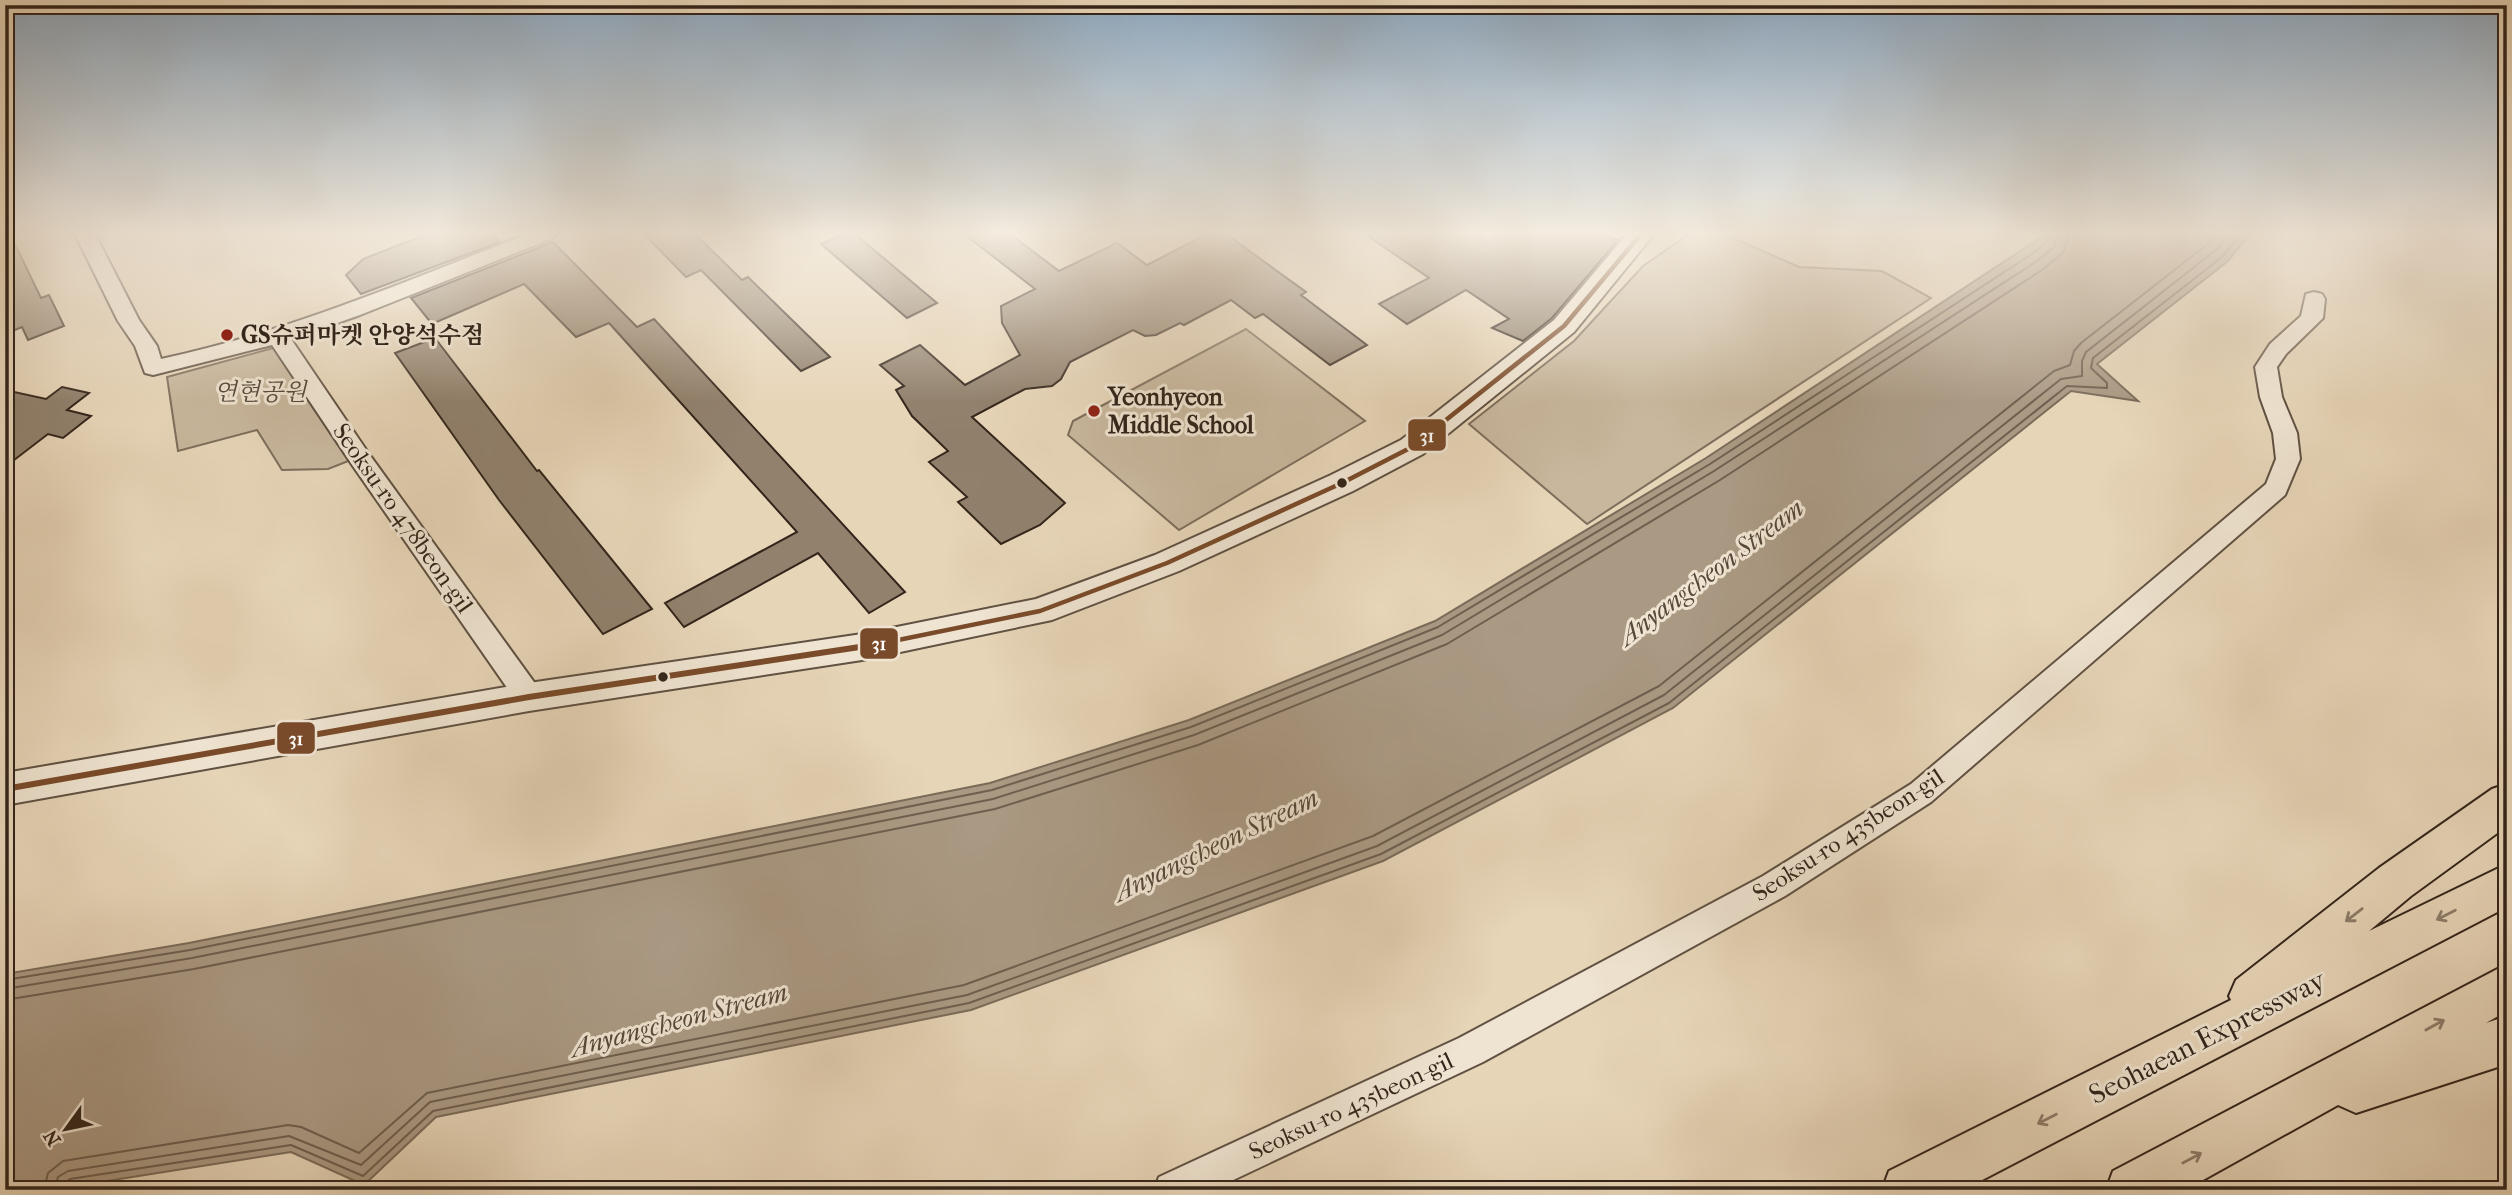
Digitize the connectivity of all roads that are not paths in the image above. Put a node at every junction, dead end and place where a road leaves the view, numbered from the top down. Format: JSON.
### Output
{"nodes":[{"id":1,"x":113,"y":290,"type":"edge"},
{"id":2,"x":401,"y":290,"type":"edge"},
{"id":3,"x":1594,"y":290,"type":"edge"},
{"id":4,"x":2314,"y":299,"type":"dead end"},
{"id":5,"x":278,"y":337,"type":"junction"},
{"id":6,"x":530,"y":697,"type":"junction"},
{"id":7,"x":5,"y":789,"type":"edge"},
{"id":8,"x":2507,"y":802,"type":"edge"},
{"id":9,"x":2507,"y":884,"type":"edge"},
{"id":10,"x":2507,"y":986,"type":"edge"},
{"id":11,"x":2507,"y":1040,"type":"edge"},
{"id":12,"x":2186,"y":1048,"type":"junction"},
{"id":13,"x":2271,"y":1116,"type":"junction"},
{"id":14,"x":1172,"y":1190,"type":"edge"},
{"id":15,"x":1908,"y":1190,"type":"edge"},
{"id":16,"x":2132,"y":1190,"type":"edge"}],
"edges":[{"from":1,"to":5,"type":"street"},
{"from":2,"to":5,"type":"street"},
{"from":3,"to":6,"type":"street"},
{"from":4,"to":14,"type":"street","name":"Seoksu-ro 435beon-gil"},
{"from":5,"to":6,"type":"street","name":"Seoksu-ro 478beon-gil"},
{"from":6,"to":7,"type":"street"},
{"from":8,"to":12,"type":"highway","one_way":true},
{"from":9,"to":12,"type":"highway","name":"Seohaean Expressway","one_way":true},
{"from":13,"to":10,"type":"highway","one_way":true},
{"from":11,"to":13,"type":"highway"},
{"from":12,"to":15,"type":"highway","name":"Seohaean Expressway","one_way":true},
{"from":16,"to":13,"type":"highway","one_way":true}]}
